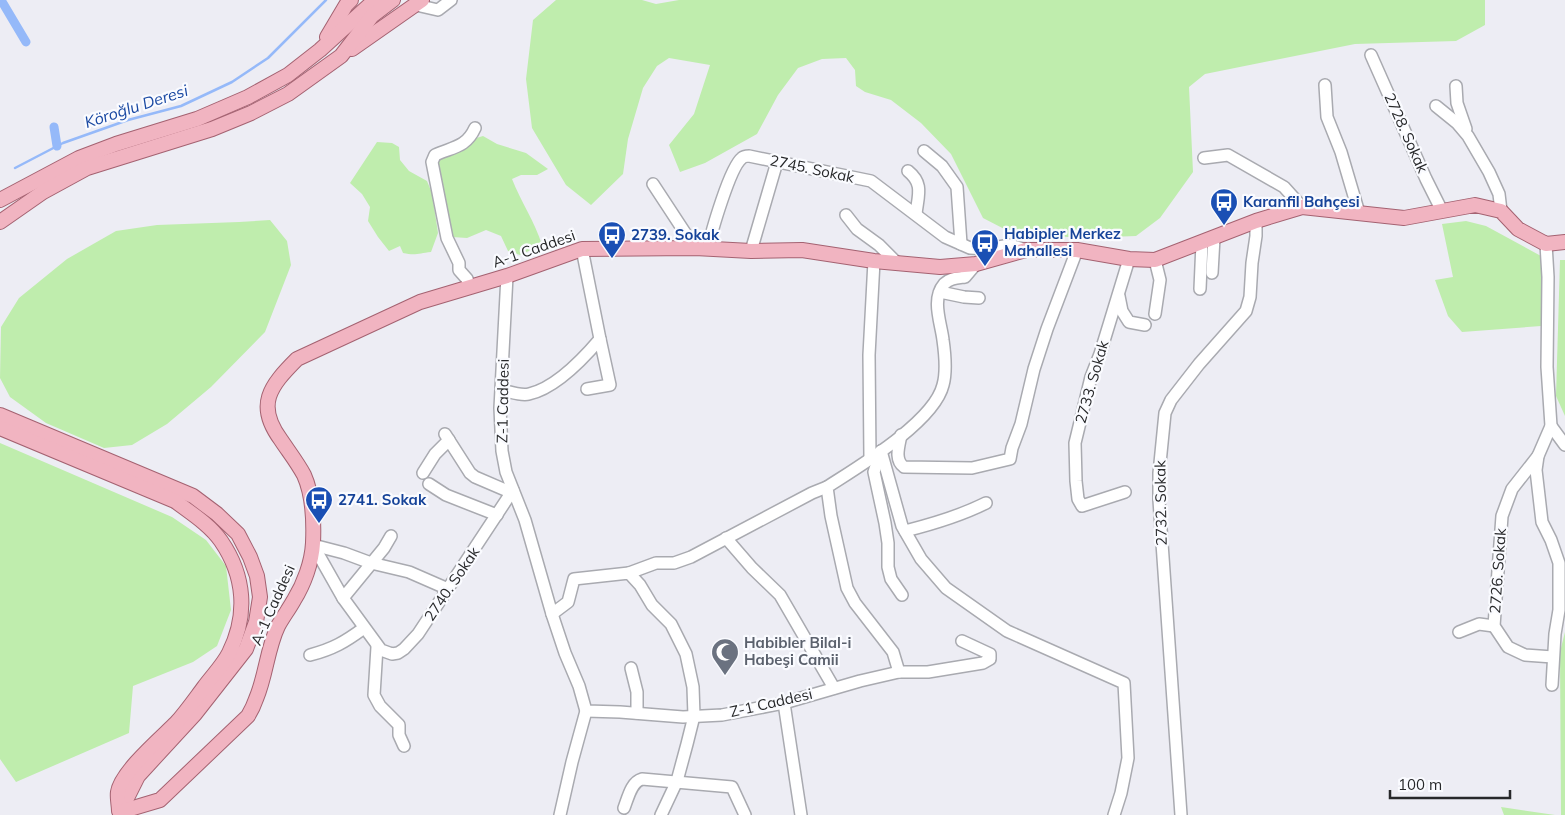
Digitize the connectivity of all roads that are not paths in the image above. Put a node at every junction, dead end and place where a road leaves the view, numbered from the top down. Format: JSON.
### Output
{"nodes":[{"id":1,"x":351,"y":0,"type":"edge"},
{"id":2,"x":375,"y":0,"type":"edge"},
{"id":3,"x":393,"y":0,"type":"edge"},
{"id":4,"x":451,"y":0,"type":"edge"},
{"id":5,"x":419,"y":3,"type":"edge"},
{"id":6,"x":320,"y":50,"type":"junction"},
{"id":7,"x":1371,"y":55,"type":"dead end"},
{"id":8,"x":341,"y":56,"type":"junction"},
{"id":9,"x":1324,"y":85,"type":"dead end"},
{"id":10,"x":1456,"y":86,"type":"dead end"},
{"id":11,"x":1436,"y":106,"type":"dead end"},
{"id":12,"x":476,"y":128,"type":"dead end"},
{"id":13,"x":1468,"y":136,"type":"junction"},
{"id":14,"x":924,"y":151,"type":"dead end"},
{"id":15,"x":1204,"y":158,"type":"dead end"},
{"id":16,"x":777,"y":162,"type":"junction"},
{"id":17,"x":908,"y":171,"type":"dead end"},
{"id":18,"x":653,"y":184,"type":"dead end"},
{"id":19,"x":4,"y":197,"type":"edge"},
{"id":20,"x":1302,"y":207,"type":"junction"},
{"id":21,"x":18,"y":210,"type":"junction"},
{"id":22,"x":1442,"y":211,"type":"junction"},
{"id":23,"x":1501,"y":211,"type":"junction"},
{"id":24,"x":1359,"y":213,"type":"junction"},
{"id":25,"x":916,"y":214,"type":"junction"},
{"id":26,"x":846,"y":215,"type":"dead end"},
{"id":27,"x":1256,"y":221,"type":"junction"},
{"id":28,"x":0,"y":222,"type":"edge"},
{"id":29,"x":1208,"y":240,"type":"junction"},
{"id":30,"x":1565,"y":242,"type":"edge"},
{"id":31,"x":961,"y":244,"type":"junction"},
{"id":32,"x":1546,"y":244,"type":"junction"},
{"id":33,"x":582,"y":249,"type":"junction"},
{"id":34,"x":702,"y":249,"type":"junction"},
{"id":35,"x":1026,"y":250,"type":"junction"},
{"id":36,"x":1077,"y":250,"type":"junction"},
{"id":37,"x":751,"y":251,"type":"junction"},
{"id":38,"x":1129,"y":259,"type":"junction"},
{"id":39,"x":1155,"y":260,"type":"junction"},
{"id":40,"x":874,"y":261,"type":"junction"},
{"id":41,"x":897,"y":262,"type":"junction"},
{"id":42,"x":976,"y":264,"type":"junction"},
{"id":43,"x":1212,"y":273,"type":"dead end"},
{"id":44,"x":507,"y":276,"type":"junction"},
{"id":45,"x":470,"y":287,"type":"junction"},
{"id":46,"x":1200,"y":289,"type":"dead end"},
{"id":47,"x":1119,"y":291,"type":"junction"},
{"id":48,"x":940,"y":292,"type":"junction"},
{"id":49,"x":979,"y":298,"type":"dead end"},
{"id":50,"x":1155,"y":314,"type":"dead end"},
{"id":51,"x":1145,"y":325,"type":"dead end"},
{"id":52,"x":600,"y":339,"type":"junction"},
{"id":53,"x":587,"y":389,"type":"dead end"},
{"id":54,"x":502,"y":390,"type":"junction"},
{"id":55,"x":0,"y":415,"type":"edge"},
{"id":56,"x":1550,"y":426,"type":"junction"},
{"id":57,"x":0,"y":428,"type":"edge"},
{"id":58,"x":901,"y":435,"type":"junction"},
{"id":59,"x":1565,"y":445,"type":"edge"},
{"id":60,"x":881,"y":451,"type":"junction"},
{"id":61,"x":1538,"y":456,"type":"junction"},
{"id":62,"x":870,"y":458,"type":"junction"},
{"id":63,"x":827,"y":487,"type":"junction"},
{"id":64,"x":511,"y":491,"type":"junction"},
{"id":65,"x":1125,"y":492,"type":"dead end"},
{"id":66,"x":986,"y":503,"type":"dead end"},
{"id":67,"x":497,"y":515,"type":"junction"},
{"id":68,"x":905,"y":531,"type":"junction"},
{"id":69,"x":392,"y":536,"type":"dead end"},
{"id":70,"x":726,"y":538,"type":"junction"},
{"id":71,"x":313,"y":545,"type":"junction"},
{"id":72,"x":371,"y":564,"type":"junction"},
{"id":73,"x":629,"y":573,"type":"junction"},
{"id":74,"x":448,"y":589,"type":"junction"},
{"id":75,"x":902,"y":595,"type":"dead end"},
{"id":76,"x":343,"y":598,"type":"junction"},
{"id":77,"x":552,"y":614,"type":"junction"},
{"id":78,"x":1494,"y":626,"type":"junction"},
{"id":79,"x":364,"y":628,"type":"junction"},
{"id":80,"x":1458,"y":632,"type":"dead end"},
{"id":81,"x":962,"y":641,"type":"dead end"},
{"id":82,"x":377,"y":647,"type":"junction"},
{"id":83,"x":310,"y":655,"type":"dead end"},
{"id":84,"x":1553,"y":657,"type":"junction"},
{"id":85,"x":631,"y":668,"type":"dead end"},
{"id":86,"x":899,"y":672,"type":"junction"},
{"id":87,"x":1552,"y":684,"type":"dead end"},
{"id":88,"x":834,"y":688,"type":"junction"},
{"id":89,"x":784,"y":703,"type":"junction"},
{"id":90,"x":586,"y":711,"type":"junction"},
{"id":91,"x":637,"y":713,"type":"junction"},
{"id":92,"x":694,"y":716,"type":"junction"},
{"id":93,"x":404,"y":746,"type":"dead end"},
{"id":94,"x":677,"y":781,"type":"junction"},
{"id":95,"x":624,"y":808,"type":"dead end"},
{"id":96,"x":118,"y":814,"type":"edge"},
{"id":97,"x":560,"y":815,"type":"edge"},
{"id":98,"x":661,"y":815,"type":"edge"},
{"id":99,"x":745,"y":815,"type":"edge"},
{"id":100,"x":801,"y":815,"type":"edge"},
{"id":101,"x":1114,"y":815,"type":"edge"},
{"id":102,"x":1181,"y":815,"type":"edge"}],
"edges":[{"from":1,"to":6,"type":"main road"},
{"from":2,"to":6,"type":"main road"},
{"from":3,"to":8,"type":"main road"},
{"from":4,"to":5,"type":"street"},
{"from":5,"to":8,"type":"main road"},
{"from":6,"to":19,"type":"main road"},
{"from":7,"to":22,"type":"street","name":"2728. Sokak"},
{"from":8,"to":21,"type":"main road"},
{"from":9,"to":24,"type":"street"},
{"from":10,"to":13,"type":"street"},
{"from":11,"to":13,"type":"street"},
{"from":12,"to":45,"type":"street"},
{"from":13,"to":23,"type":"street"},
{"from":14,"to":31,"type":"street"},
{"from":15,"to":20,"type":"street"},
{"from":16,"to":25,"type":"street","name":"2745. Sokak"},
{"from":16,"to":34,"type":"street","name":"2745. Sokak"},
{"from":16,"to":37,"type":"street"},
{"from":17,"to":25,"type":"street"},
{"from":18,"to":34,"type":"street"},
{"from":19,"to":21,"type":"main road"},
{"from":20,"to":24,"type":"main road","name":"A-1 Caddesi"},
{"from":20,"to":27,"type":"main road","name":"A-1 Caddesi"},
{"from":21,"to":28,"type":"main road"},
{"from":22,"to":23,"type":"main road","name":"A-1 Caddesi"},
{"from":22,"to":24,"type":"main road","name":"A-1 Caddesi"},
{"from":23,"to":32,"type":"main road"},
{"from":25,"to":31,"type":"street","name":"2745. Sokak"},
{"from":26,"to":41,"type":"street"},
{"from":27,"to":29,"type":"main road","name":"A-1 Caddesi"},
{"from":27,"to":102,"type":"street","name":"2732. Sokak"},
{"from":29,"to":39,"type":"main road","name":"A-1 Caddesi"},
{"from":29,"to":43,"type":"street"},
{"from":29,"to":46,"type":"street"},
{"from":30,"to":32,"type":"main road"},
{"from":31,"to":35,"type":"street","name":"2745. Sokak"},
{"from":32,"to":56,"type":"street","name":"2726. Sokak"},
{"from":33,"to":34,"type":"main road","name":"A-1 Caddesi"},
{"from":33,"to":44,"type":"main road","name":"A-1 Caddesi"},
{"from":33,"to":52,"type":"street"},
{"from":34,"to":37,"type":"main road","name":"A-1 Caddesi"},
{"from":35,"to":36,"type":"main road","name":"A-1 Caddesi"},
{"from":35,"to":42,"type":"main road","name":"A-1 Caddesi"},
{"from":36,"to":38,"type":"main road","name":"A-1 Caddesi"},
{"from":36,"to":58,"type":"street"},
{"from":37,"to":40,"type":"main road","name":"A-1 Caddesi"},
{"from":38,"to":39,"type":"main road","name":"A-1 Caddesi"},
{"from":38,"to":47,"type":"street","name":"2733. Sokak"},
{"from":39,"to":50,"type":"street"},
{"from":40,"to":41,"type":"main road","name":"A-1 Caddesi"},
{"from":40,"to":62,"type":"street"},
{"from":41,"to":42,"type":"main road","name":"A-1 Caddesi"},
{"from":42,"to":48,"type":"street"},
{"from":44,"to":45,"type":"main road","name":"A-1 Caddesi"},
{"from":44,"to":54,"type":"street","name":"Z-1 Caddesi"},
{"from":45,"to":71,"type":"main road","name":"A-1 Caddesi"},
{"from":47,"to":51,"type":"street"},
{"from":47,"to":65,"type":"street","name":"2733. Sokak"},
{"from":48,"to":49,"type":"street"},
{"from":48,"to":58,"type":"street"},
{"from":52,"to":53,"type":"street"},
{"from":52,"to":54,"type":"street"},
{"from":54,"to":64,"type":"street","name":"Z-1 Caddesi"},
{"from":55,"to":96,"type":"main road"},
{"from":56,"to":59,"type":"street"},
{"from":56,"to":61,"type":"street","name":"2726. Sokak"},
{"from":57,"to":96,"type":"main road"},
{"from":58,"to":60,"type":"street"},
{"from":60,"to":62,"type":"street"},
{"from":60,"to":68,"type":"street"},
{"from":60,"to":75,"type":"street"},
{"from":61,"to":78,"type":"street","name":"2726. Sokak"},
{"from":61,"to":84,"type":"street","name":"2726. Sokak"},
{"from":62,"to":63,"type":"street"},
{"from":63,"to":70,"type":"street"},
{"from":63,"to":86,"type":"street"},
{"from":64,"to":67,"type":"street","name":"2740. Sokak"},
{"from":64,"to":67,"type":"street"},
{"from":64,"to":77,"type":"street","name":"Z-1 Caddesi"},
{"from":66,"to":68,"type":"street"},
{"from":67,"to":74,"type":"street","name":"2740. Sokak"},
{"from":68,"to":101,"type":"street"},
{"from":69,"to":72,"type":"street"},
{"from":70,"to":73,"type":"street"},
{"from":70,"to":88,"type":"street"},
{"from":71,"to":72,"type":"street"},
{"from":71,"to":76,"type":"street"},
{"from":71,"to":96,"type":"main road","name":"A-1 Caddesi"},
{"from":72,"to":74,"type":"street"},
{"from":72,"to":76,"type":"street"},
{"from":73,"to":77,"type":"street"},
{"from":73,"to":92,"type":"street"},
{"from":74,"to":82,"type":"street","name":"2740. Sokak"},
{"from":76,"to":79,"type":"street"},
{"from":77,"to":90,"type":"street","name":"Z-1 Caddesi"},
{"from":78,"to":80,"type":"street"},
{"from":78,"to":84,"type":"street","name":"2726. Sokak"},
{"from":79,"to":82,"type":"street"},
{"from":79,"to":83,"type":"street"},
{"from":81,"to":86,"type":"street","name":"Z-1 Caddesi"},
{"from":82,"to":93,"type":"street"},
{"from":84,"to":87,"type":"street","name":"2726. Sokak"},
{"from":85,"to":91,"type":"street"},
{"from":86,"to":88,"type":"street","name":"Z-1 Caddesi"},
{"from":88,"to":89,"type":"street","name":"Z-1 Caddesi"},
{"from":89,"to":92,"type":"street","name":"Z-1 Caddesi"},
{"from":89,"to":100,"type":"street"},
{"from":90,"to":91,"type":"street","name":"Z-1 Caddesi"},
{"from":90,"to":97,"type":"street"},
{"from":91,"to":92,"type":"street","name":"Z-1 Caddesi"},
{"from":92,"to":94,"type":"street"},
{"from":94,"to":95,"type":"street"},
{"from":94,"to":98,"type":"street"},
{"from":94,"to":99,"type":"street"}]}
